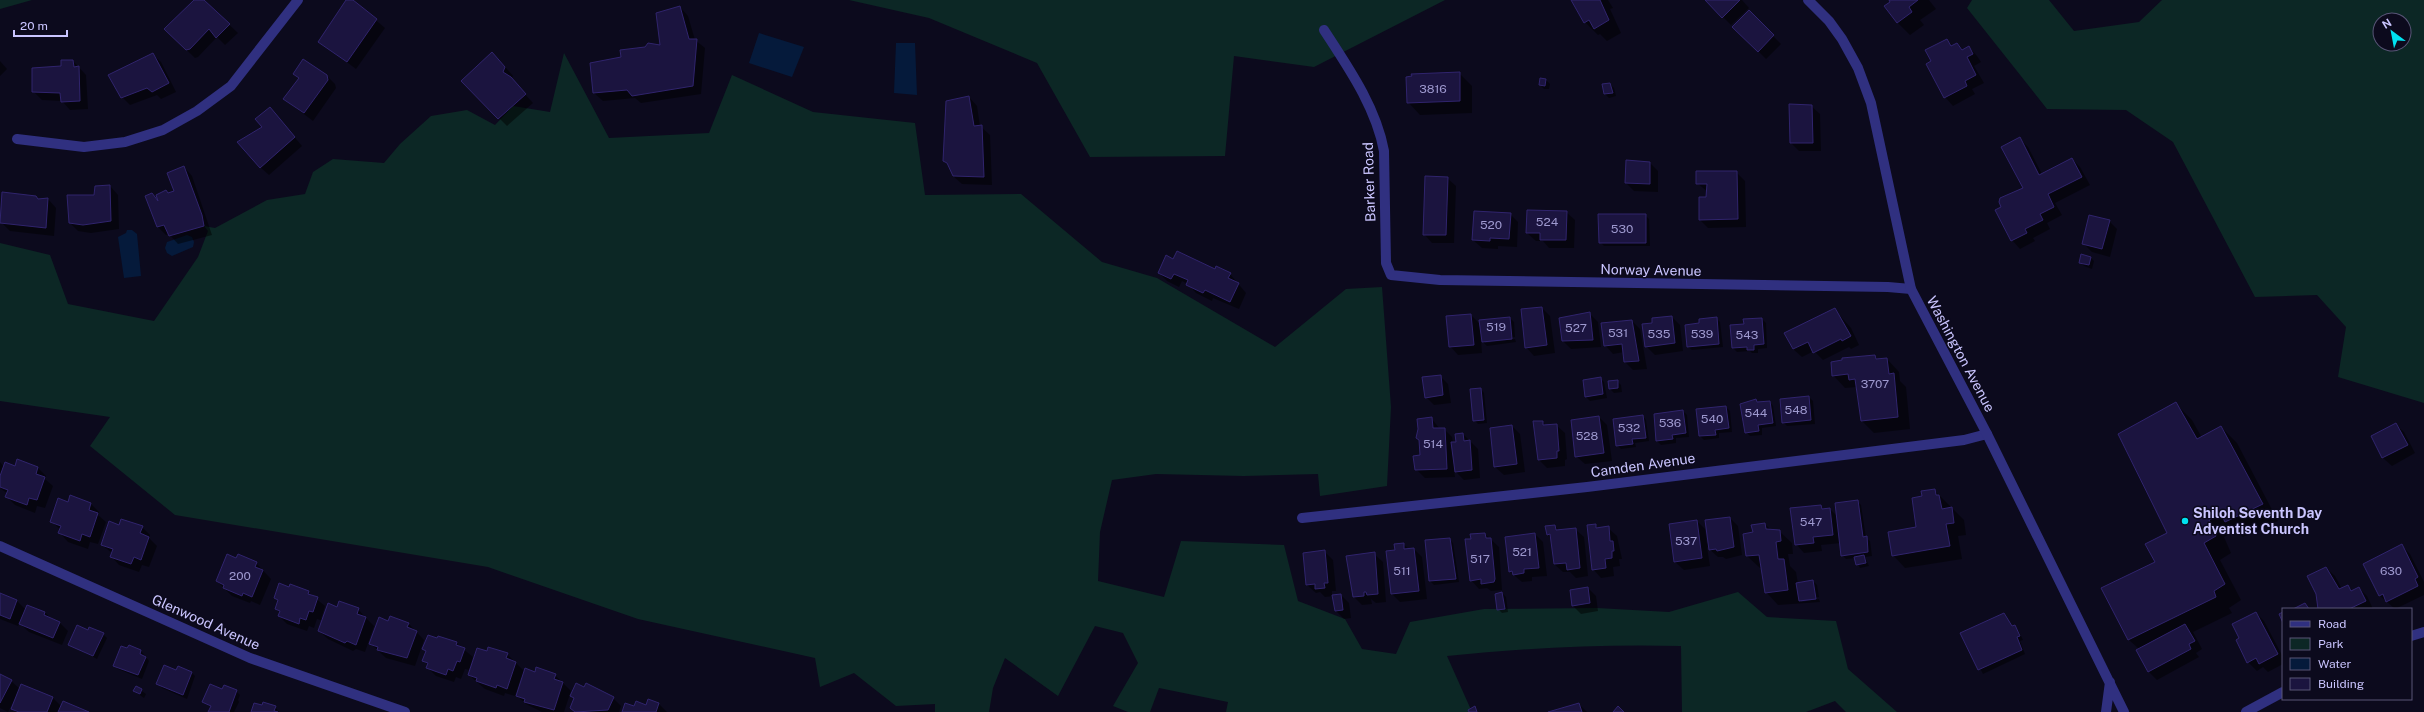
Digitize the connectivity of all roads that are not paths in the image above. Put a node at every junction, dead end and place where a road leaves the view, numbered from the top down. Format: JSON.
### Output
{"nodes":[{"id":1,"x":298,"y":0,"type":"edge"},
{"id":2,"x":1808,"y":0,"type":"edge"},
{"id":3,"x":1324,"y":30,"type":"dead end"},
{"id":4,"x":16,"y":138,"type":"dead end"},
{"id":5,"x":1391,"y":275,"type":"joint"},
{"id":6,"x":1912,"y":289,"type":"junction"},
{"id":7,"x":1987,"y":434,"type":"junction"},
{"id":8,"x":1302,"y":518,"type":"dead end"},
{"id":9,"x":0,"y":546,"type":"edge"},
{"id":10,"x":2424,"y":632,"type":"edge"},
{"id":11,"x":2412,"y":636,"type":"edge"},
{"id":12,"x":2110,"y":682,"type":"junction"},
{"id":13,"x":2282,"y":693,"type":"edge"},
{"id":14,"x":405,"y":712,"type":"edge"},
{"id":15,"x":2106,"y":712,"type":"edge"},
{"id":16,"x":2124,"y":712,"type":"edge"},
{"id":17,"x":2246,"y":712,"type":"edge"}],
"edges":[{"from":1,"to":4,"type":"street"},
{"from":2,"to":6,"type":"street","name":"Washington Avenue"},
{"from":3,"to":5,"type":"street","name":"Barker Road"},
{"from":5,"to":6,"type":"street","name":"Norway Avenue"},
{"from":6,"to":7,"type":"street","name":"Washington Avenue"},
{"from":7,"to":8,"type":"street","name":"Camden Avenue"},
{"from":7,"to":12,"type":"street","name":"Washington Avenue"},
{"from":9,"to":14,"type":"street","name":"Glenwood Avenue"},
{"from":10,"to":11,"type":"street"},
{"from":12,"to":15,"type":"street"},
{"from":12,"to":16,"type":"street","name":"Washington Avenue"},
{"from":13,"to":17,"type":"street"}]}
